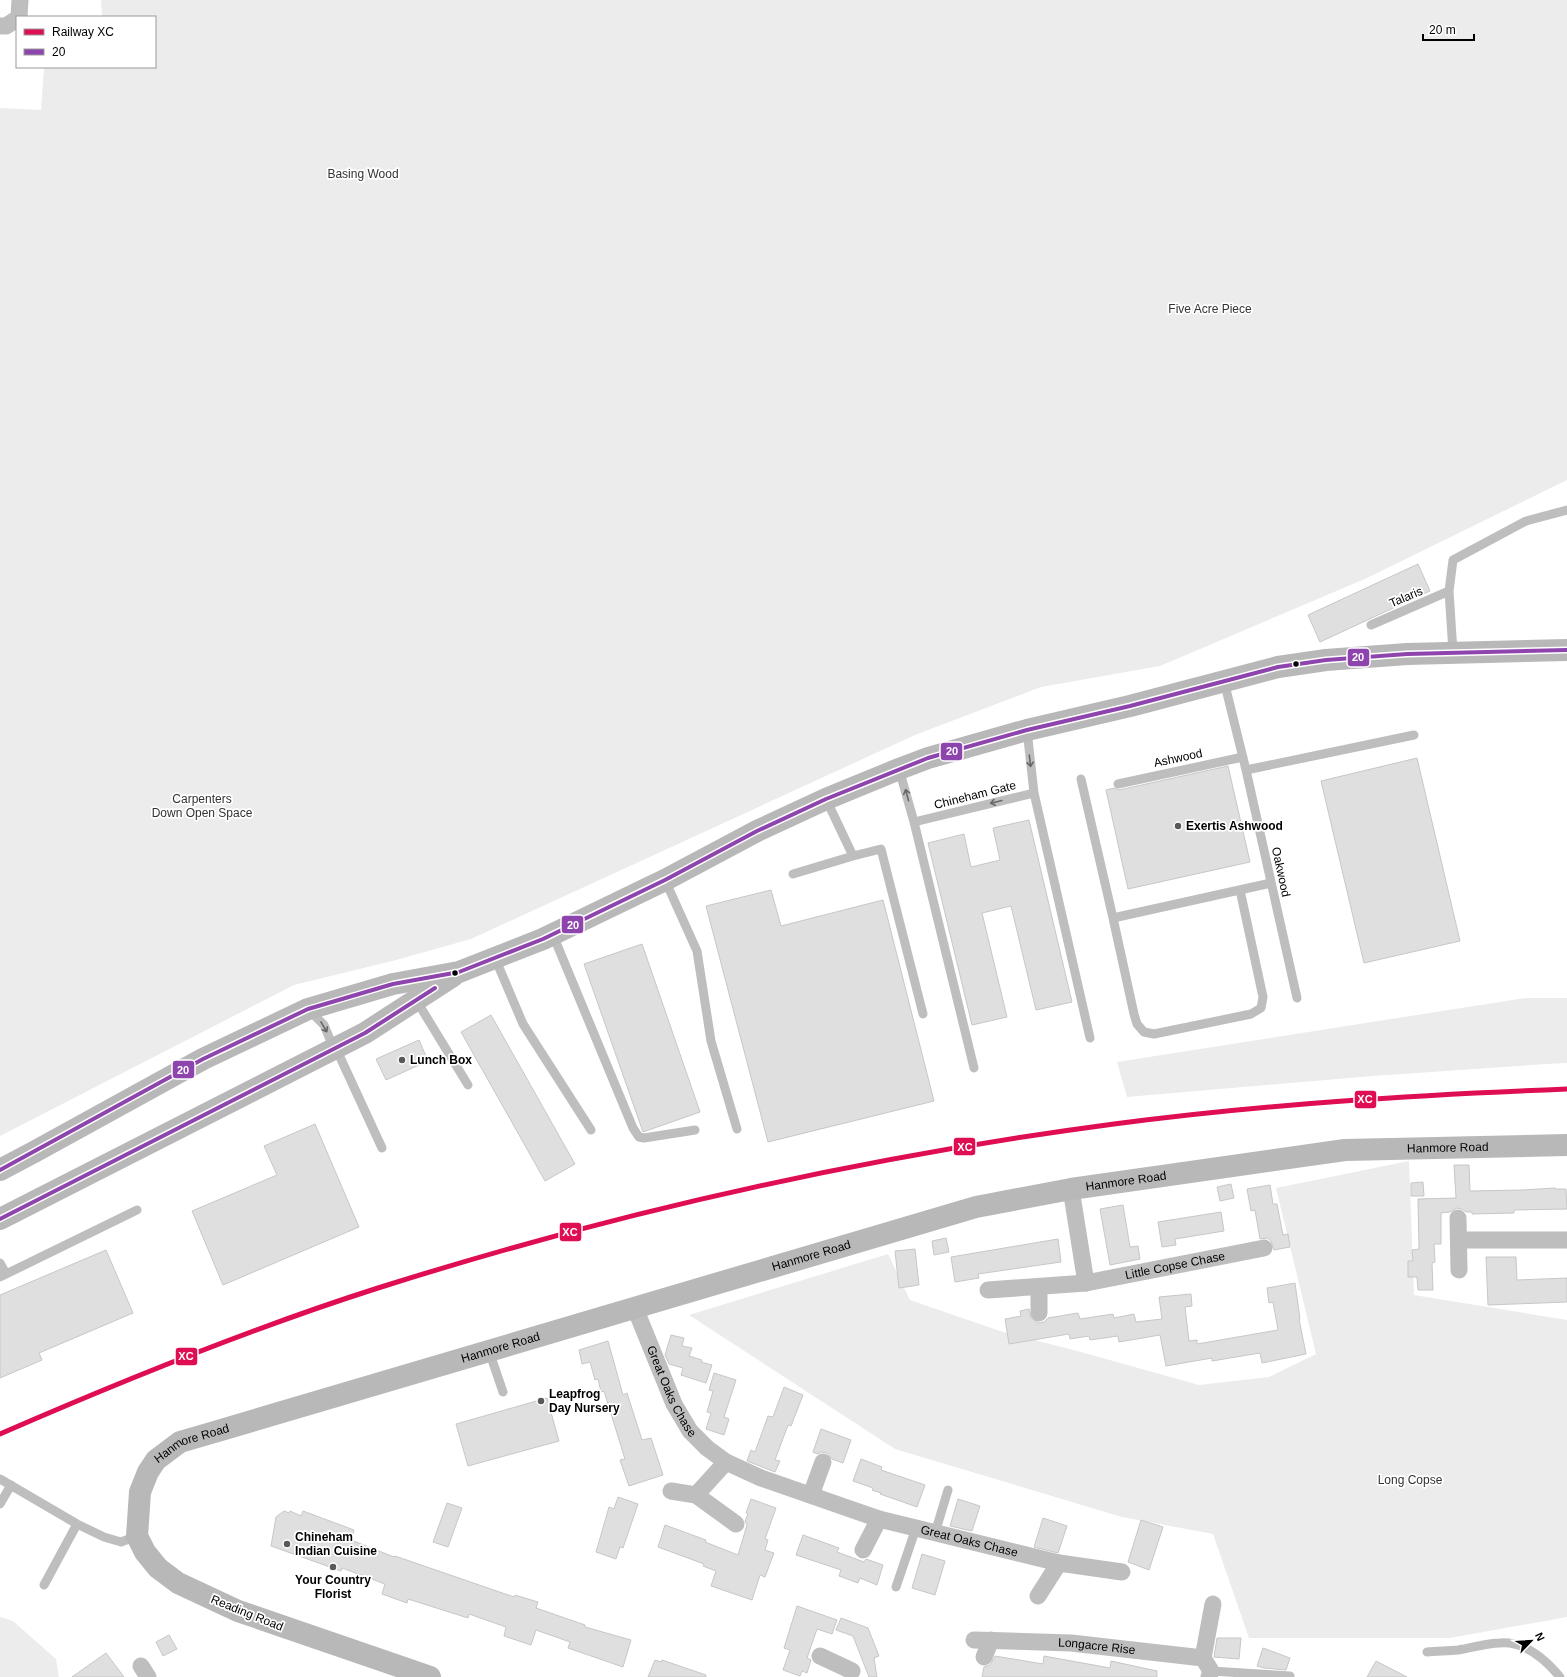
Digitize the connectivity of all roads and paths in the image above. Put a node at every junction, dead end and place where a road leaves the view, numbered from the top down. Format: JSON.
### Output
{"nodes":[{"id":1,"x":20,"y":0,"type":"edge"},
{"id":2,"x":18,"y":16,"type":"edge"},
{"id":3,"x":16,"y":19,"type":"edge"},
{"id":4,"x":0,"y":26,"type":"edge"},
{"id":5,"x":1567,"y":510,"type":"edge"},
{"id":6,"x":1449,"y":591,"type":"junction"},
{"id":7,"x":1371,"y":625,"type":"dead end"},
{"id":8,"x":1567,"y":650,"type":"edge"},
{"id":9,"x":1453,"y":652,"type":"junction"},
{"id":10,"x":1224,"y":682,"type":"junction"},
{"id":11,"x":1027,"y":730,"type":"junction"},
{"id":12,"x":1414,"y":735,"type":"dead end"},
{"id":13,"x":1243,"y":757,"type":"junction"},
{"id":14,"x":899,"y":769,"type":"junction"},
{"id":15,"x":1246,"y":770,"type":"junction"},
{"id":16,"x":1080,"y":779,"type":"dead end"},
{"id":17,"x":1118,"y":784,"type":"dead end"},
{"id":18,"x":1034,"y":793,"type":"junction"},
{"id":19,"x":826,"y":799,"type":"junction"},
{"id":20,"x":914,"y":822,"type":"junction"},
{"id":21,"x":853,"y":856,"type":"junction"},
{"id":22,"x":794,"y":874,"type":"dead end"},
{"id":23,"x":665,"y":880,"type":"junction"},
{"id":24,"x":1271,"y":883,"type":"junction"},
{"id":25,"x":1240,"y":890,"type":"junction"},
{"id":26,"x":1113,"y":918,"type":"junction"},
{"id":27,"x":553,"y":935,"type":"junction"},
{"id":28,"x":495,"y":958,"type":"junction"},
{"id":29,"x":459,"y":972,"type":"junction"},
{"id":30,"x":393,"y":984,"type":"junction"},
{"id":31,"x":1297,"y":998,"type":"dead end"},
{"id":32,"x":414,"y":1002,"type":"junction"},
{"id":33,"x":308,"y":1009,"type":"junction"},
{"id":34,"x":923,"y":1014,"type":"dead end"},
{"id":35,"x":1090,"y":1038,"type":"dead end"},
{"id":36,"x":334,"y":1049,"type":"junction"},
{"id":37,"x":974,"y":1068,"type":"dead end"},
{"id":38,"x":468,"y":1085,"type":"dead end"},
{"id":39,"x":737,"y":1129,"type":"dead end"},
{"id":40,"x":591,"y":1130,"type":"dead end"},
{"id":41,"x":695,"y":1130,"type":"dead end"},
{"id":42,"x":1567,"y":1145,"type":"edge"},
{"id":43,"x":382,"y":1148,"type":"dead end"},
{"id":44,"x":0,"y":1170,"type":"edge"},
{"id":45,"x":1071,"y":1189,"type":"junction"},
{"id":46,"x":137,"y":1210,"type":"dead end"},
{"id":47,"x":1458,"y":1218,"type":"dead end"},
{"id":48,"x":0,"y":1219,"type":"edge"},
{"id":49,"x":1460,"y":1240,"type":"junction"},
{"id":50,"x":1567,"y":1240,"type":"edge"},
{"id":51,"x":1264,"y":1248,"type":"dead end"},
{"id":52,"x":0,"y":1263,"type":"edge"},
{"id":53,"x":1460,"y":1270,"type":"dead end"},
{"id":54,"x":3,"y":1276,"type":"edge"},
{"id":55,"x":1086,"y":1283,"type":"junction"},
{"id":56,"x":1039,"y":1288,"type":"junction"},
{"id":57,"x":988,"y":1290,"type":"dead end"},
{"id":58,"x":635,"y":1308,"type":"junction"},
{"id":59,"x":1038,"y":1313,"type":"dead end"},
{"id":60,"x":489,"y":1351,"type":"junction"},
{"id":61,"x":503,"y":1392,"type":"dead end"},
{"id":62,"x":726,"y":1462,"type":"junction"},
{"id":63,"x":823,"y":1462,"type":"dead end"},
{"id":64,"x":0,"y":1479,"type":"edge"},
{"id":65,"x":11,"y":1485,"type":"junction"},
{"id":66,"x":948,"y":1490,"type":"dead end"},
{"id":67,"x":671,"y":1491,"type":"dead end"},
{"id":68,"x":696,"y":1495,"type":"junction"},
{"id":69,"x":811,"y":1495,"type":"junction"},
{"id":70,"x":0,"y":1504,"type":"edge"},
{"id":71,"x":879,"y":1519,"type":"junction"},
{"id":72,"x":77,"y":1524,"type":"junction"},
{"id":73,"x":736,"y":1524,"type":"dead end"},
{"id":74,"x":916,"y":1528,"type":"junction"},
{"id":75,"x":935,"y":1533,"type":"junction"},
{"id":76,"x":137,"y":1536,"type":"junction"},
{"id":77,"x":863,"y":1550,"type":"dead end"},
{"id":78,"x":1059,"y":1563,"type":"junction"},
{"id":79,"x":1122,"y":1572,"type":"dead end"},
{"id":80,"x":44,"y":1585,"type":"dead end"},
{"id":81,"x":896,"y":1587,"type":"dead end"},
{"id":82,"x":1038,"y":1596,"type":"dead end"},
{"id":83,"x":1213,"y":1604,"type":"dead end"},
{"id":84,"x":974,"y":1640,"type":"dead end"},
{"id":85,"x":991,"y":1640,"type":"junction"},
{"id":86,"x":1427,"y":1652,"type":"dead end"},
{"id":87,"x":820,"y":1656,"type":"dead end"},
{"id":88,"x":984,"y":1657,"type":"dead end"},
{"id":89,"x":1208,"y":1669,"type":"edge"},
{"id":90,"x":841,"y":1671,"type":"edge"},
{"id":91,"x":1290,"y":1676,"type":"edge"},
{"id":92,"x":430,"y":1677,"type":"edge"},
{"id":93,"x":1560,"y":1677,"type":"edge"}],
"edges":[{"from":1,"to":2,"type":"street"},
{"from":3,"to":4,"type":"street"},
{"from":5,"to":6,"type":"lane"},
{"from":6,"to":7,"type":"lane","name":"Talaris"},
{"from":6,"to":9,"type":"lane"},
{"from":8,"to":9,"type":"street"},
{"from":9,"to":10,"type":"street"},
{"from":10,"to":11,"type":"street"},
{"from":10,"to":13,"type":"lane","name":"Oakwood"},
{"from":11,"to":14,"type":"street"},
{"from":11,"to":18,"type":"lane","name":"Chineham Gate","one_way":true},
{"from":12,"to":15,"type":"lane"},
{"from":13,"to":15,"type":"lane","name":"Oakwood"},
{"from":13,"to":17,"type":"lane","name":"Ashwood"},
{"from":14,"to":19,"type":"street"},
{"from":20,"to":14,"type":"lane","one_way":true},
{"from":15,"to":24,"type":"lane","name":"Oakwood"},
{"from":16,"to":26,"type":"lane"},
{"from":18,"to":20,"type":"lane","name":"Chineham Gate","one_way":true},
{"from":18,"to":35,"type":"lane"},
{"from":19,"to":21,"type":"lane"},
{"from":19,"to":23,"type":"street"},
{"from":20,"to":37,"type":"lane"},
{"from":21,"to":22,"type":"lane"},
{"from":21,"to":34,"type":"lane"},
{"from":23,"to":27,"type":"street"},
{"from":23,"to":39,"type":"lane"},
{"from":24,"to":25,"type":"lane"},
{"from":24,"to":31,"type":"lane","name":"Oakwood"},
{"from":25,"to":26,"type":"lane"},
{"from":25,"to":26,"type":"lane"},
{"from":27,"to":28,"type":"street"},
{"from":27,"to":41,"type":"lane"},
{"from":28,"to":29,"type":"street"},
{"from":28,"to":40,"type":"lane"},
{"from":29,"to":30,"type":"street"},
{"from":29,"to":32,"type":"street"},
{"from":30,"to":32,"type":"lane"},
{"from":30,"to":33,"type":"street"},
{"from":32,"to":36,"type":"street"},
{"from":32,"to":38,"type":"lane"},
{"from":33,"to":36,"type":"lane","one_way":true},
{"from":33,"to":44,"type":"street"},
{"from":36,"to":43,"type":"lane"},
{"from":36,"to":48,"type":"street"},
{"from":42,"to":45,"type":"street","name":"Hanmore Road"},
{"from":45,"to":55,"type":"street"},
{"from":45,"to":58,"type":"street","name":"Hanmore Road"},
{"from":46,"to":54,"type":"lane"},
{"from":47,"to":49,"type":"street"},
{"from":49,"to":50,"type":"street"},
{"from":49,"to":53,"type":"street"},
{"from":51,"to":55,"type":"street","name":"Little Copse Chase"},
{"from":52,"to":54,"type":"lane"},
{"from":55,"to":56,"type":"street","name":"Little Copse Chase"},
{"from":56,"to":57,"type":"street","name":"Little Copse Chase"},
{"from":56,"to":59,"type":"street"},
{"from":58,"to":60,"type":"street","name":"Hanmore Road"},
{"from":58,"to":62,"type":"street","name":"Great Oaks Chase"},
{"from":60,"to":61,"type":"lane"},
{"from":60,"to":76,"type":"street","name":"Hanmore Road"},
{"from":62,"to":68,"type":"street"},
{"from":62,"to":69,"type":"street","name":"Great Oaks Chase"},
{"from":63,"to":69,"type":"street"},
{"from":64,"to":65,"type":"lane"},
{"from":65,"to":70,"type":"lane"},
{"from":65,"to":72,"type":"lane"},
{"from":66,"to":75,"type":"lane"},
{"from":67,"to":68,"type":"street"},
{"from":68,"to":73,"type":"street"},
{"from":69,"to":71,"type":"street","name":"Great Oaks Chase"},
{"from":71,"to":74,"type":"street","name":"Great Oaks Chase"},
{"from":71,"to":77,"type":"street"},
{"from":72,"to":76,"type":"lane"},
{"from":72,"to":80,"type":"lane"},
{"from":74,"to":75,"type":"street","name":"Great Oaks Chase"},
{"from":74,"to":81,"type":"lane"},
{"from":75,"to":78,"type":"street","name":"Great Oaks Chase"},
{"from":76,"to":92,"type":"street","name":"Reading Road"},
{"from":78,"to":79,"type":"street","name":"Great Oaks Chase"},
{"from":78,"to":82,"type":"street"},
{"from":83,"to":89,"type":"street"},
{"from":84,"to":85,"type":"street","name":"Longacre Rise"},
{"from":85,"to":88,"type":"street"},
{"from":85,"to":89,"type":"street","name":"Longacre Rise"},
{"from":86,"to":93,"type":"lane"},
{"from":87,"to":90,"type":"street"},
{"from":89,"to":91,"type":"lane"}]}
